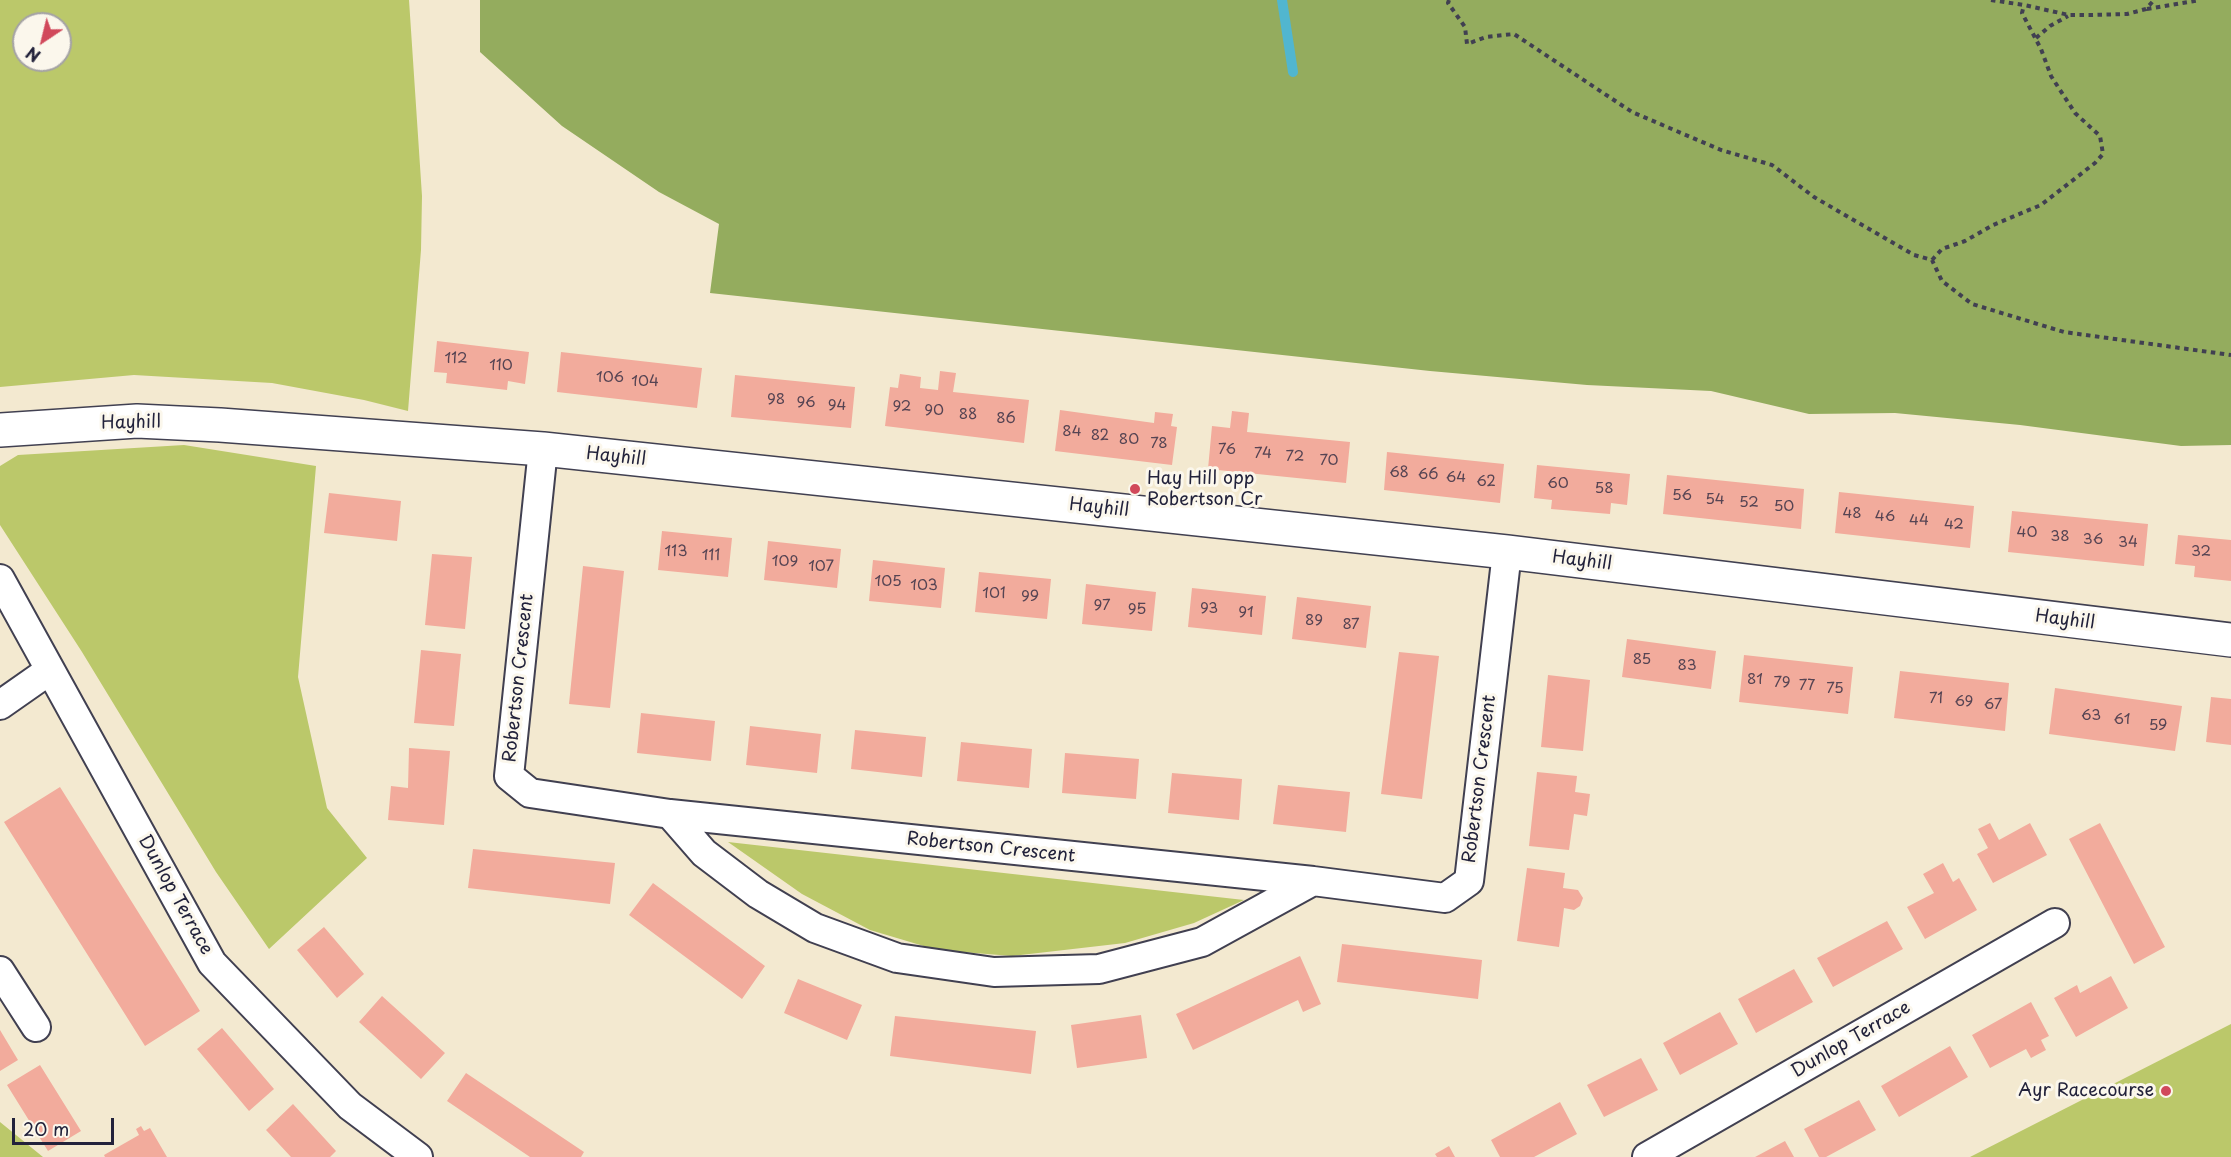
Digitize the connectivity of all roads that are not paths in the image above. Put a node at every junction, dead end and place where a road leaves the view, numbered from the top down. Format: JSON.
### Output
{"nodes":[{"id":1,"x":0,"y":430,"type":"edge"},
{"id":2,"x":543,"y":449,"type":"junction"},
{"id":3,"x":1507,"y":552,"type":"junction"},
{"id":4,"x":0,"y":579,"type":"edge"},
{"id":5,"x":2231,"y":640,"type":"edge"},
{"id":6,"x":50,"y":670,"type":"junction"},
{"id":7,"x":0,"y":705,"type":"edge"},
{"id":8,"x":670,"y":814,"type":"junction"},
{"id":9,"x":1313,"y":881,"type":"junction"},
{"id":10,"x":2055,"y":923,"type":"dead end"},
{"id":11,"x":0,"y":971,"type":"edge"},
{"id":12,"x":36,"y":1027,"type":"dead end"},
{"id":13,"x":418,"y":1157,"type":"edge"},
{"id":14,"x":1647,"y":1157,"type":"edge"}],
"edges":[{"from":1,"to":2,"type":"street","name":"Hayhill"},
{"from":2,"to":3,"type":"street","name":"Hayhill"},
{"from":2,"to":8,"type":"street","name":"Robertson Crescent"},
{"from":3,"to":5,"type":"street","name":"Hayhill"},
{"from":3,"to":9,"type":"street","name":"Robertson Crescent"},
{"from":4,"to":6,"type":"street","name":"Dunlop Terrace"},
{"from":6,"to":7,"type":"street"},
{"from":6,"to":13,"type":"street","name":"Dunlop Terrace"},
{"from":8,"to":9,"type":"street","name":"Robertson Crescent"},
{"from":8,"to":9,"type":"street"},
{"from":10,"to":14,"type":"street","name":"Dunlop Terrace"},
{"from":11,"to":12,"type":"street"}]}
